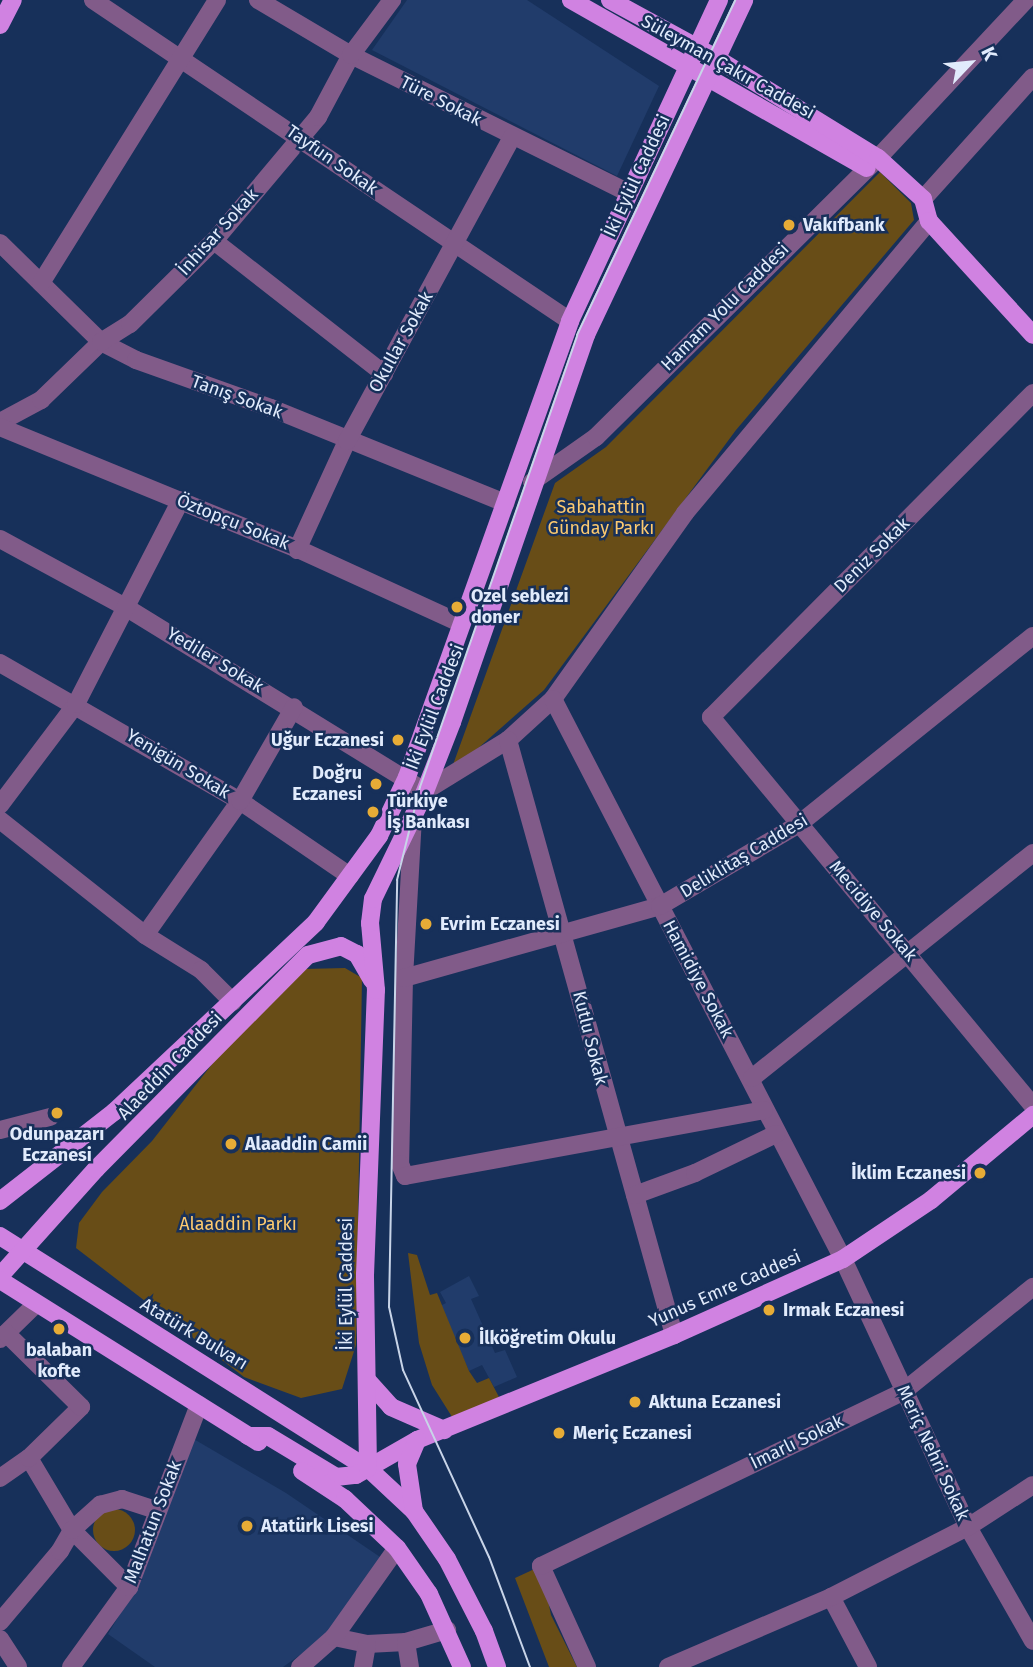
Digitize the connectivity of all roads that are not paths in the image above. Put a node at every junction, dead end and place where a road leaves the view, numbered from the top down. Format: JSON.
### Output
{"nodes":[{"id":1,"x":13,"y":0,"type":"edge"},
{"id":2,"x":93,"y":0,"type":"edge"},
{"id":3,"x":217,"y":0,"type":"edge"},
{"id":4,"x":258,"y":0,"type":"edge"},
{"id":5,"x":392,"y":0,"type":"edge"},
{"id":6,"x":570,"y":0,"type":"edge"},
{"id":7,"x":610,"y":0,"type":"edge"},
{"id":8,"x":719,"y":0,"type":"edge"},
{"id":9,"x":744,"y":0,"type":"edge"},
{"id":10,"x":1026,"y":0,"type":"edge"},
{"id":11,"x":0,"y":25,"type":"edge"},
{"id":12,"x":698,"y":48,"type":"junction"},
{"id":13,"x":351,"y":55,"type":"junction"},
{"id":14,"x":178,"y":57,"type":"junction"},
{"id":15,"x":717,"y":59,"type":"junction"},
{"id":16,"x":686,"y":69,"type":"junction"},
{"id":17,"x":1033,"y":77,"type":"edge"},
{"id":18,"x":705,"y":80,"type":"junction"},
{"id":19,"x":300,"y":137,"type":"junction"},
{"id":20,"x":512,"y":137,"type":"junction"},
{"id":21,"x":873,"y":163,"type":"junction"},
{"id":22,"x":629,"y":193,"type":"junction"},
{"id":23,"x":923,"y":199,"type":"junction"},
{"id":24,"x":929,"y":221,"type":"junction"},
{"id":25,"x":215,"y":242,"type":"junction"},
{"id":26,"x":0,"y":243,"type":"edge"},
{"id":27,"x":454,"y":246,"type":"junction"},
{"id":28,"x":41,"y":283,"type":"junction"},
{"id":29,"x":570,"y":321,"type":"junction"},
{"id":30,"x":1032,"y":332,"type":"edge"},
{"id":31,"x":101,"y":342,"type":"junction"},
{"id":32,"x":384,"y":374,"type":"junction"},
{"id":33,"x":1033,"y":393,"type":"edge"},
{"id":34,"x":0,"y":424,"type":"edge"},
{"id":35,"x":347,"y":441,"type":"junction"},
{"id":36,"x":532,"y":482,"type":"junction"},
{"id":37,"x":181,"y":500,"type":"junction"},
{"id":38,"x":505,"y":503,"type":"junction"},
{"id":39,"x":0,"y":539,"type":"edge"},
{"id":40,"x":297,"y":550,"type":"junction"},
{"id":41,"x":127,"y":608,"type":"junction"},
{"id":42,"x":463,"y":624,"type":"junction"},
{"id":43,"x":1033,"y":636,"type":"edge"},
{"id":44,"x":0,"y":663,"type":"edge"},
{"id":45,"x":552,"y":699,"type":"junction"},
{"id":46,"x":76,"y":704,"type":"junction"},
{"id":47,"x":294,"y":707,"type":"junction"},
{"id":48,"x":711,"y":717,"type":"joint"},
{"id":49,"x":508,"y":740,"type":"junction"},
{"id":50,"x":407,"y":777,"type":"junction"},
{"id":51,"x":425,"y":791,"type":"junction"},
{"id":52,"x":240,"y":801,"type":"junction"},
{"id":53,"x":0,"y":805,"type":"edge"},
{"id":54,"x":413,"y":815,"type":"junction"},
{"id":55,"x":0,"y":820,"type":"edge"},
{"id":56,"x":799,"y":824,"type":"junction"},
{"id":57,"x":1033,"y":853,"type":"edge"},
{"id":58,"x":350,"y":876,"type":"junction"},
{"id":59,"x":660,"y":906,"type":"junction"},
{"id":60,"x":145,"y":935,"type":"junction"},
{"id":61,"x":564,"y":935,"type":"junction"},
{"id":62,"x":906,"y":951,"type":"junction"},
{"id":63,"x":404,"y":978,"type":"junction"},
{"id":64,"x":376,"y":990,"type":"junction"},
{"id":65,"x":233,"y":1002,"type":"junction"},
{"id":66,"x":751,"y":1079,"type":"junction"},
{"id":67,"x":1033,"y":1106,"type":"edge"},
{"id":68,"x":764,"y":1110,"type":"junction"},
{"id":69,"x":1033,"y":1115,"type":"edge"},
{"id":70,"x":50,"y":1117,"type":"dead end"},
{"id":71,"x":0,"y":1130,"type":"edge"},
{"id":72,"x":776,"y":1134,"type":"junction"},
{"id":73,"x":615,"y":1137,"type":"junction"},
{"id":74,"x":33,"y":1172,"type":"junction"},
{"id":75,"x":0,"y":1183,"type":"edge"},
{"id":76,"x":635,"y":1195,"type":"junction"},
{"id":77,"x":0,"y":1201,"type":"edge"},
{"id":78,"x":0,"y":1236,"type":"edge"},
{"id":79,"x":23,"y":1250,"type":"junction"},
{"id":80,"x":842,"y":1259,"type":"junction"},
{"id":81,"x":0,"y":1278,"type":"edge"},
{"id":82,"x":1033,"y":1287,"type":"edge"},
{"id":83,"x":36,"y":1304,"type":"junction"},
{"id":84,"x":674,"y":1335,"type":"junction"},
{"id":85,"x":3,"y":1336,"type":"edge"},
{"id":86,"x":367,"y":1380,"type":"junction"},
{"id":87,"x":904,"y":1391,"type":"junction"},
{"id":88,"x":199,"y":1405,"type":"junction"},
{"id":89,"x":444,"y":1430,"type":"junction"},
{"id":90,"x":248,"y":1436,"type":"junction"},
{"id":91,"x":417,"y":1440,"type":"junction"},
{"id":92,"x":29,"y":1458,"type":"junction"},
{"id":93,"x":362,"y":1472,"type":"junction"},
{"id":94,"x":0,"y":1478,"type":"edge"},
{"id":95,"x":1033,"y":1485,"type":"edge"},
{"id":96,"x":345,"y":1499,"type":"junction"},
{"id":97,"x":158,"y":1511,"type":"junction"},
{"id":98,"x":414,"y":1511,"type":"junction"},
{"id":99,"x":968,"y":1527,"type":"junction"},
{"id":100,"x":72,"y":1530,"type":"junction"},
{"id":101,"x":397,"y":1548,"type":"junction"},
{"id":102,"x":129,"y":1587,"type":"junction"},
{"id":103,"x":831,"y":1597,"type":"junction"},
{"id":104,"x":0,"y":1622,"type":"edge"},
{"id":105,"x":447,"y":1630,"type":"junction"},
{"id":106,"x":334,"y":1637,"type":"junction"},
{"id":107,"x":0,"y":1639,"type":"edge"},
{"id":108,"x":1033,"y":1641,"type":"edge"},
{"id":109,"x":406,"y":1642,"type":"junction"},
{"id":110,"x":367,"y":1644,"type":"junction"},
{"id":111,"x":694,"y":1662,"type":"edge"},
{"id":112,"x":18,"y":1667,"type":"edge"},
{"id":113,"x":71,"y":1667,"type":"edge"},
{"id":114,"x":300,"y":1667,"type":"edge"},
{"id":115,"x":363,"y":1667,"type":"edge"},
{"id":116,"x":410,"y":1667,"type":"edge"},
{"id":117,"x":462,"y":1667,"type":"edge"},
{"id":118,"x":497,"y":1667,"type":"edge"},
{"id":119,"x":587,"y":1667,"type":"edge"},
{"id":120,"x":668,"y":1667,"type":"edge"},
{"id":121,"x":867,"y":1667,"type":"edge"}],
"edges":[{"from":1,"to":11,"type":"main road"},
{"from":2,"to":14,"type":"street","name":"Tayfun Sokak"},
{"from":3,"to":14,"type":"street"},
{"from":4,"to":13,"type":"street","name":"Türe Sokak"},
{"from":5,"to":13,"type":"street","name":"İnhisar Sokak"},
{"from":6,"to":16,"type":"main road","name":"Süleyman Çakır Caddesi"},
{"from":7,"to":12,"type":"main road","name":"Süleyman Çakır Caddesi"},
{"from":8,"to":12,"type":"main road","name":"İki Eylül Caddesi"},
{"from":9,"to":15,"type":"main road","name":"İki Eylül Caddesi"},
{"from":10,"to":21,"type":"street","name":"Hamam Yolu Caddesi"},
{"from":12,"to":15,"type":"main road","name":"Süleyman Çakır Caddesi"},
{"from":12,"to":16,"type":"main road","name":"İki Eylül Caddesi"},
{"from":13,"to":19,"type":"street","name":"İnhisar Sokak"},
{"from":13,"to":20,"type":"street","name":"Türe Sokak"},
{"from":14,"to":19,"type":"street","name":"Tayfun Sokak"},
{"from":14,"to":28,"type":"street"},
{"from":15,"to":18,"type":"main road","name":"İki Eylül Caddesi"},
{"from":15,"to":21,"type":"main road","name":"Süleyman Çakır Caddesi"},
{"from":16,"to":18,"type":"main road","name":"Süleyman Çakır Caddesi"},
{"from":16,"to":22,"type":"main road","name":"İki Eylül Caddesi"},
{"from":17,"to":23,"type":"street"},
{"from":18,"to":21,"type":"main road","name":"Süleyman Çakır Caddesi"},
{"from":18,"to":36,"type":"main road","name":"İki Eylül Caddesi"},
{"from":19,"to":25,"type":"street","name":"İnhisar Sokak"},
{"from":19,"to":27,"type":"street","name":"Tayfun Sokak"},
{"from":20,"to":22,"type":"street","name":"Türe Sokak"},
{"from":20,"to":27,"type":"street","name":"Okullar Sokak"},
{"from":21,"to":23,"type":"main road"},
{"from":21,"to":36,"type":"street","name":"Hamam Yolu Caddesi"},
{"from":22,"to":29,"type":"main road","name":"İki Eylül Caddesi"},
{"from":23,"to":24,"type":"main road"},
{"from":24,"to":30,"type":"main road"},
{"from":24,"to":45,"type":"street"},
{"from":25,"to":31,"type":"street","name":"İnhisar Sokak"},
{"from":25,"to":32,"type":"street"},
{"from":26,"to":28,"type":"street","name":"Tanış Sokak"},
{"from":27,"to":29,"type":"street","name":"Tayfun Sokak"},
{"from":27,"to":32,"type":"street","name":"Okullar Sokak"},
{"from":28,"to":31,"type":"street","name":"Tanış Sokak"},
{"from":29,"to":38,"type":"main road","name":"İki Eylül Caddesi"},
{"from":31,"to":34,"type":"street","name":"İnhisar Sokak"},
{"from":31,"to":35,"type":"street","name":"Tanış Sokak"},
{"from":32,"to":35,"type":"street","name":"Okullar Sokak"},
{"from":33,"to":48,"type":"street","name":"Deniz Sokak"},
{"from":34,"to":37,"type":"street","name":"Öztopçu Sokak"},
{"from":35,"to":38,"type":"street","name":"Tanış Sokak"},
{"from":35,"to":40,"type":"street","name":"Okullar Sokak"},
{"from":36,"to":51,"type":"main road","name":"İki Eylül Caddesi"},
{"from":37,"to":40,"type":"street","name":"Öztopçu Sokak"},
{"from":37,"to":41,"type":"street"},
{"from":38,"to":42,"type":"main road","name":"İki Eylül Caddesi"},
{"from":39,"to":41,"type":"street","name":"Yediler Sokak"},
{"from":40,"to":42,"type":"street","name":"Öztopçu Sokak"},
{"from":41,"to":46,"type":"street"},
{"from":41,"to":47,"type":"street","name":"Yediler Sokak"},
{"from":42,"to":50,"type":"main road","name":"İki Eylül Caddesi"},
{"from":43,"to":56,"type":"street","name":"Deliklitaş Caddesi"},
{"from":44,"to":46,"type":"street","name":"Yenigün Sokak"},
{"from":45,"to":49,"type":"street"},
{"from":45,"to":59,"type":"street","name":"Hamidiye Sokak"},
{"from":46,"to":52,"type":"street","name":"Yenigün Sokak"},
{"from":46,"to":53,"type":"street"},
{"from":47,"to":50,"type":"street","name":"Yediler Sokak"},
{"from":47,"to":52,"type":"street"},
{"from":48,"to":56,"type":"street","name":"Mecidiye Sokak"},
{"from":49,"to":51,"type":"street"},
{"from":49,"to":61,"type":"street","name":"Kutlu Sokak"},
{"from":50,"to":51,"type":"street","name":"Yediler Sokak"},
{"from":50,"to":58,"type":"main road","name":"İki Eylül Caddesi"},
{"from":51,"to":54,"type":"main road","name":"İki Eylül Caddesi"},
{"from":52,"to":58,"type":"street","name":"Yenigün Sokak"},
{"from":52,"to":60,"type":"street"},
{"from":54,"to":63,"type":"street"},
{"from":54,"to":64,"type":"main road","name":"İki Eylül Caddesi"},
{"from":55,"to":60,"type":"street"},
{"from":56,"to":59,"type":"street","name":"Deliklitaş Caddesi"},
{"from":56,"to":62,"type":"street","name":"Mecidiye Sokak"},
{"from":57,"to":62,"type":"street"},
{"from":58,"to":65,"type":"main road","name":"Alaeddin Caddesi"},
{"from":59,"to":61,"type":"street","name":"Deliklitaş Caddesi"},
{"from":59,"to":66,"type":"street","name":"Hamidiye Sokak"},
{"from":60,"to":65,"type":"street"},
{"from":61,"to":63,"type":"street","name":"Deliklitaş Caddesi"},
{"from":61,"to":73,"type":"street","name":"Kutlu Sokak"},
{"from":62,"to":66,"type":"street"},
{"from":62,"to":67,"type":"street","name":"Mecidiye Sokak"},
{"from":63,"to":73,"type":"street"},
{"from":64,"to":79,"type":"main road","name":"Alaeddin Caddesi"},
{"from":64,"to":86,"type":"main road","name":"İki Eylül Caddesi"},
{"from":65,"to":74,"type":"main road","name":"Alaeddin Caddesi"},
{"from":66,"to":68,"type":"street","name":"Hamidiye Sokak"},
{"from":68,"to":72,"type":"street","name":"Hamidiye Sokak"},
{"from":68,"to":73,"type":"street"},
{"from":69,"to":80,"type":"main road","name":"Yunus Emre Caddesi"},
{"from":70,"to":71,"type":"street"},
{"from":72,"to":76,"type":"street"},
{"from":72,"to":80,"type":"street","name":"Hamidiye Sokak"},
{"from":73,"to":76,"type":"street","name":"Kutlu Sokak"},
{"from":74,"to":75,"type":"main road"},
{"from":74,"to":77,"type":"main road"},
{"from":76,"to":84,"type":"street","name":"Kutlu Sokak"},
{"from":78,"to":79,"type":"main road","name":"Atatürk Bulvarı"},
{"from":79,"to":81,"type":"main road","name":"Alaeddin Caddesi"},
{"from":79,"to":93,"type":"main road","name":"Atatürk Bulvarı"},
{"from":80,"to":84,"type":"main road","name":"Yunus Emre Caddesi"},
{"from":80,"to":87,"type":"street","name":"Meriç Nehri Sokak"},
{"from":81,"to":83,"type":"main road"},
{"from":82,"to":87,"type":"street","name":"İmarlı Sokak"},
{"from":83,"to":85,"type":"street"},
{"from":83,"to":88,"type":"main road"},
{"from":84,"to":89,"type":"main road","name":"Yunus Emre Caddesi"},
{"from":85,"to":92,"type":"street"},
{"from":86,"to":89,"type":"main road"},
{"from":86,"to":93,"type":"main road","name":"İki Eylül Caddesi"},
{"from":87,"to":99,"type":"street","name":"Meriç Nehri Sokak"},
{"from":87,"to":119,"type":"street","name":"İmarlı Sokak"},
{"from":88,"to":90,"type":"main road"},
{"from":88,"to":97,"type":"street","name":"Malhatun Sokak"},
{"from":89,"to":91,"type":"main road","name":"Yunus Emre Caddesi"},
{"from":90,"to":93,"type":"main road"},
{"from":90,"to":96,"type":"main road"},
{"from":91,"to":93,"type":"main road","name":"Yunus Emre Caddesi"},
{"from":91,"to":98,"type":"main road"},
{"from":92,"to":94,"type":"street"},
{"from":92,"to":100,"type":"street"},
{"from":93,"to":96,"type":"main road"},
{"from":93,"to":98,"type":"main road","name":"Atatürk Bulvarı"},
{"from":95,"to":99,"type":"street"},
{"from":96,"to":101,"type":"main road"},
{"from":97,"to":100,"type":"street"},
{"from":97,"to":102,"type":"street","name":"Malhatun Sokak"},
{"from":98,"to":118,"type":"main road"},
{"from":99,"to":103,"type":"street"},
{"from":99,"to":108,"type":"street","name":"Meriç Nehri Sokak"},
{"from":100,"to":102,"type":"street"},
{"from":100,"to":104,"type":"street"},
{"from":101,"to":105,"type":"main road"},
{"from":101,"to":106,"type":"street"},
{"from":102,"to":113,"type":"street","name":"Malhatun Sokak"},
{"from":103,"to":111,"type":"street"},
{"from":103,"to":121,"type":"street"},
{"from":105,"to":109,"type":"street"},
{"from":105,"to":117,"type":"main road"},
{"from":106,"to":110,"type":"street"},
{"from":106,"to":114,"type":"street"},
{"from":107,"to":112,"type":"street"},
{"from":109,"to":110,"type":"street"},
{"from":109,"to":116,"type":"street"},
{"from":110,"to":115,"type":"street"},
{"from":111,"to":120,"type":"street"}]}
